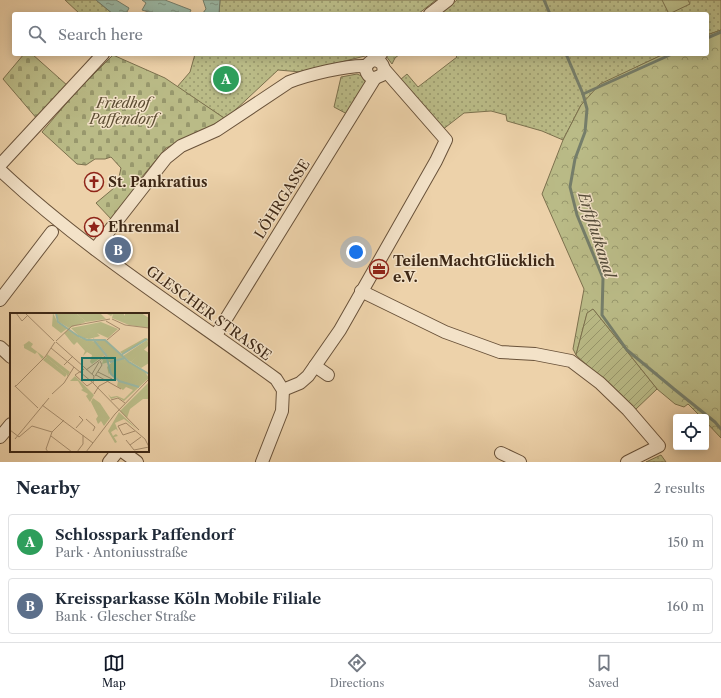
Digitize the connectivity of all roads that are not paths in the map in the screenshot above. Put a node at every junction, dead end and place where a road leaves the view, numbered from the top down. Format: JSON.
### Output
{"nodes":[{"id":1,"x":448,"y":0,"type":"edge"},
{"id":2,"x":433,"y":12,"type":"edge"},
{"id":3,"x":101,"y":56,"type":"edge"},
{"id":4,"x":374,"y":60,"type":"edge"},
{"id":5,"x":384,"y":69,"type":"junction"},
{"id":6,"x":375,"y":78,"type":"junction"},
{"id":7,"x":0,"y":165,"type":"edge"},
{"id":8,"x":0,"y":170,"type":"edge"},
{"id":9,"x":52,"y":232,"type":"dead end"},
{"id":10,"x":95,"y":249,"type":"junction"},
{"id":11,"x":361,"y":291,"type":"junction"},
{"id":12,"x":0,"y":300,"type":"edge"},
{"id":13,"x":216,"y":336,"type":"junction"},
{"id":14,"x":0,"y":347,"type":"edge"},
{"id":15,"x":10,"y":356,"type":"edge"},
{"id":16,"x":315,"y":366,"type":"junction"},
{"id":17,"x":328,"y":375,"type":"dead end"},
{"id":18,"x":283,"y":390,"type":"junction"},
{"id":19,"x":10,"y":425,"type":"edge"},
{"id":20,"x":0,"y":437,"type":"edge"},
{"id":21,"x":117,"y":452,"type":"edge"},
{"id":22,"x":123,"y":452,"type":"edge"},
{"id":23,"x":501,"y":453,"type":"dead end"},
{"id":24,"x":109,"y":462,"type":"edge"},
{"id":25,"x":137,"y":462,"type":"edge"},
{"id":26,"x":262,"y":462,"type":"edge"},
{"id":27,"x":520,"y":462,"type":"edge"},
{"id":28,"x":627,"y":462,"type":"edge"}],
"edges":[{"from":1,"to":2,"type":"street"},
{"from":3,"to":7,"type":"street"},
{"from":4,"to":5,"type":"street"},
{"from":4,"to":6,"type":"street"},
{"from":4,"to":10,"type":"street"},
{"from":5,"to":6,"type":"street"},
{"from":5,"to":11,"type":"street"},
{"from":6,"to":13,"type":"street","name":"LÖHRGASSE"},
{"from":8,"to":10,"type":"street","name":"GLESCHER STRASSE"},
{"from":9,"to":12,"type":"street"},
{"from":10,"to":13,"type":"street","name":"GLESCHER STRASSE"},
{"from":11,"to":16,"type":"street"},
{"from":11,"to":28,"type":"street"},
{"from":13,"to":18,"type":"street","name":"GLESCHER STRASSE"},
{"from":14,"to":15,"type":"street"},
{"from":16,"to":17,"type":"street"},
{"from":16,"to":18,"type":"street"},
{"from":18,"to":26,"type":"street"},
{"from":19,"to":20,"type":"street"},
{"from":21,"to":24,"type":"street"},
{"from":22,"to":25,"type":"street"},
{"from":23,"to":27,"type":"street"}]}
